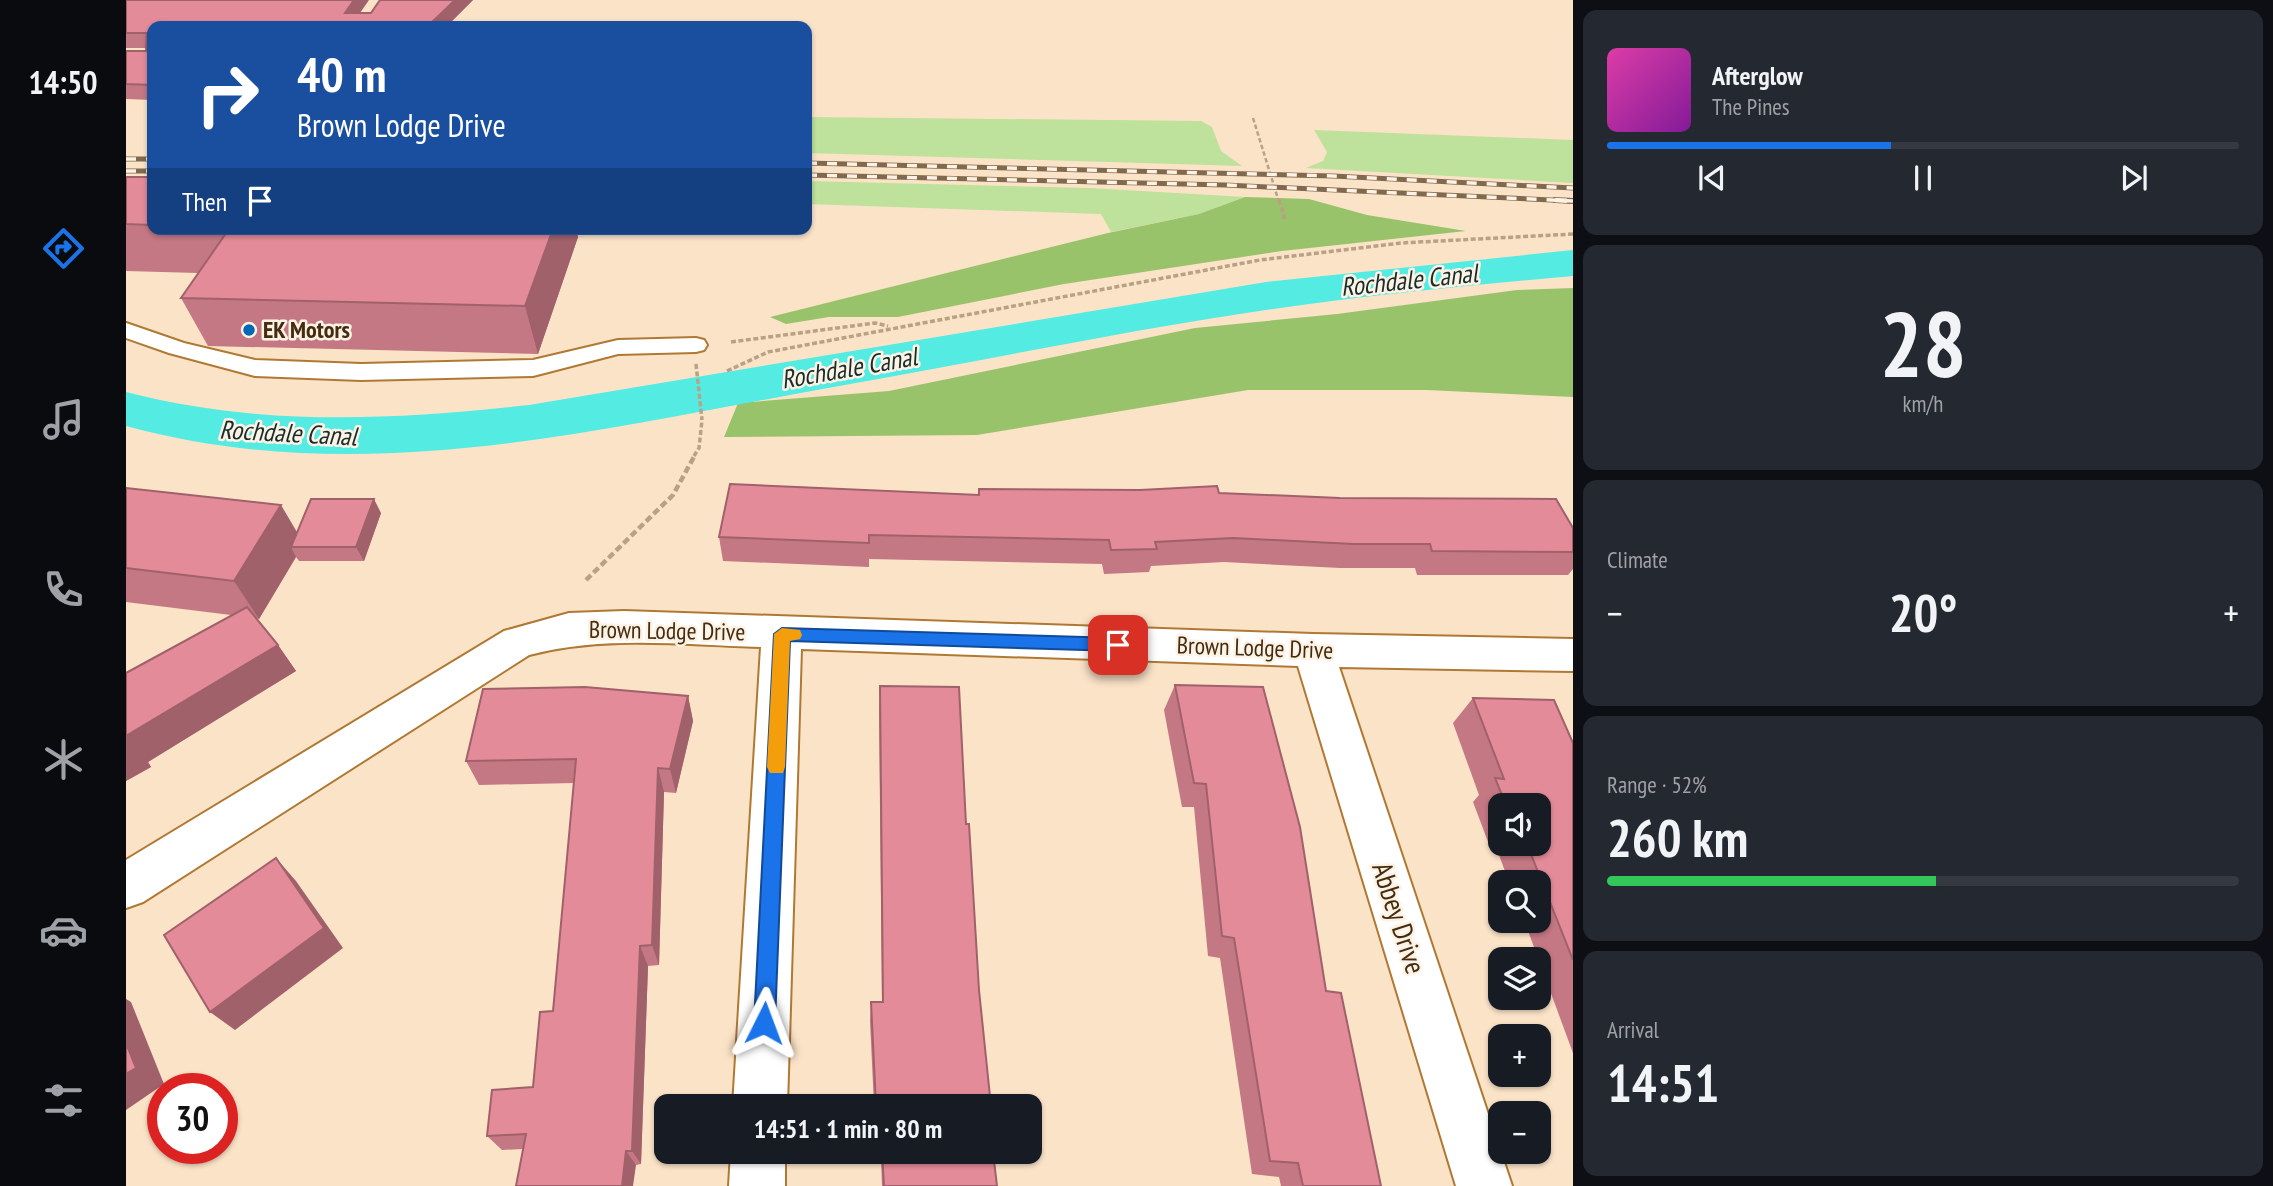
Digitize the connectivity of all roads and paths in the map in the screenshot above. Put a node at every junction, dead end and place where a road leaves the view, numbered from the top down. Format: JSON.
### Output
{"nodes":[{"id":1,"x":1253,"y":118,"type":"dead end"},
{"id":2,"x":1285,"y":220,"type":"dead end"},
{"id":3,"x":1573,"y":234,"type":"edge"},
{"id":4,"x":893,"y":327,"type":"junction"},
{"id":5,"x":126,"y":330,"type":"edge"},
{"id":6,"x":696,"y":355,"type":"junction"},
{"id":7,"x":720,"y":373,"type":"dead end"},
{"id":8,"x":708,"y":379,"type":"dead end"},
{"id":9,"x":686,"y":380,"type":"dead end"},
{"id":10,"x":578,"y":587,"type":"dead end"},
{"id":11,"x":782,"y":634,"type":"junction"},
{"id":12,"x":1313,"y":650,"type":"junction"},
{"id":13,"x":1573,"y":655,"type":"edge"},
{"id":14,"x":126,"y":886,"type":"edge"},
{"id":15,"x":761,"y":1094,"type":"edge"},
{"id":16,"x":758,"y":1164,"type":"edge"},
{"id":17,"x":757,"y":1186,"type":"edge"},
{"id":18,"x":1484,"y":1186,"type":"edge"}],
"edges":[{"from":1,"to":2,"type":"path"},
{"from":3,"to":4,"type":"path"},
{"from":4,"to":6,"type":"path"},
{"from":4,"to":7,"type":"path"},
{"from":5,"to":6,"type":"lane"},
{"from":6,"to":10,"type":"path","bridge":true},
{"from":8,"to":9,"type":"path"},
{"from":11,"to":12,"type":"street","name":"Brown Lodge Drive"},
{"from":11,"to":14,"type":"street","name":"Brown Lodge Drive"},
{"from":11,"to":15,"type":"street"},
{"from":12,"to":13,"type":"street","name":"Brown Lodge Drive"},
{"from":12,"to":18,"type":"street","name":"Abbey Drive"},
{"from":16,"to":17,"type":"street"}]}
